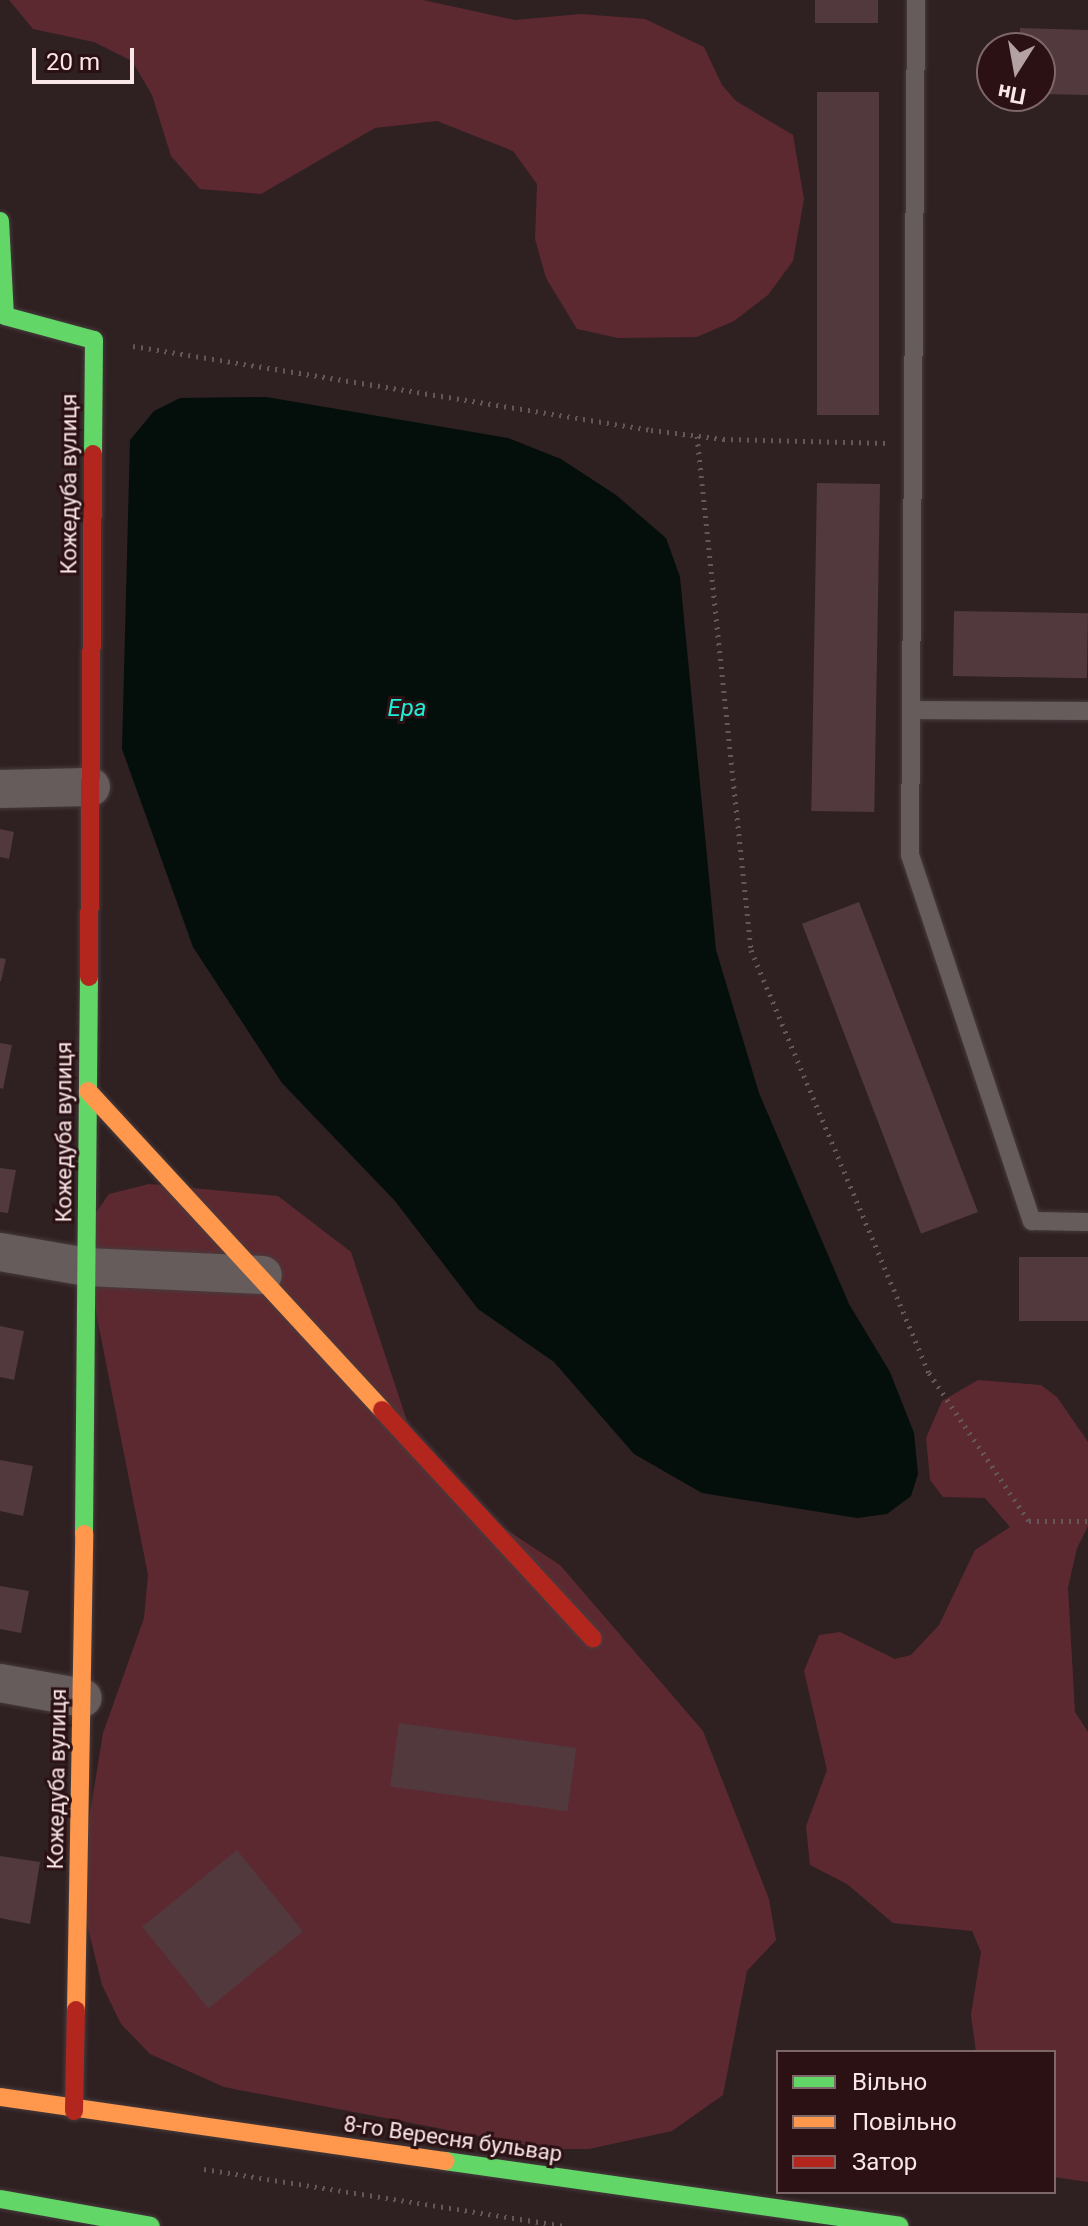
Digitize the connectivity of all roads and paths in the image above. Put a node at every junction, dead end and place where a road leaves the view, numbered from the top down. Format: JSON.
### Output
{"nodes":[{"id":1,"x":916,"y":0,"type":"edge"},
{"id":2,"x":0,"y":221,"type":"edge"},
{"id":3,"x":2,"y":316,"type":"edge"},
{"id":4,"x":94,"y":340,"type":"junction"},
{"id":5,"x":697,"y":436,"type":"junction"},
{"id":6,"x":913,"y":443,"type":"junction"},
{"id":7,"x":911,"y":710,"type":"junction"},
{"id":8,"x":1088,"y":711,"type":"edge"},
{"id":9,"x":91,"y":787,"type":"junction"},
{"id":10,"x":0,"y":789,"type":"edge"},
{"id":11,"x":88,"y":1091,"type":"junction"},
{"id":12,"x":1088,"y":1222,"type":"edge"},
{"id":13,"x":0,"y":1252,"type":"edge"},
{"id":14,"x":87,"y":1267,"type":"junction"},
{"id":15,"x":263,"y":1275,"type":"junction"},
{"id":16,"x":1088,"y":1521,"type":"edge"},
{"id":17,"x":593,"y":1639,"type":"dead end"},
{"id":18,"x":0,"y":1683,"type":"edge"},
{"id":19,"x":83,"y":1698,"type":"junction"},
{"id":20,"x":0,"y":2097,"type":"edge"},
{"id":21,"x":74,"y":2111,"type":"junction"},
{"id":22,"x":191,"y":2167,"type":"dead end"},
{"id":23,"x":0,"y":2199,"type":"edge"},
{"id":24,"x":727,"y":2201,"type":"junction"},
{"id":25,"x":697,"y":2219,"type":"dead end"},
{"id":26,"x":151,"y":2226,"type":"edge"},
{"id":27,"x":563,"y":2226,"type":"edge"},
{"id":28,"x":899,"y":2226,"type":"edge"}],
"edges":[{"from":1,"to":6,"type":"lane"},
{"from":2,"to":3,"type":"street"},
{"from":3,"to":4,"type":"street"},
{"from":4,"to":5,"type":"path"},
{"from":4,"to":9,"type":"street","name":"Кожедуба вулиця"},
{"from":5,"to":6,"type":"path"},
{"from":5,"to":16,"type":"path"},
{"from":6,"to":7,"type":"lane"},
{"from":7,"to":8,"type":"lane"},
{"from":7,"to":12,"type":"lane"},
{"from":9,"to":10,"type":"street"},
{"from":9,"to":11,"type":"street","name":"Кожедуба вулиця"},
{"from":11,"to":14,"type":"street","name":"Кожедуба вулиця"},
{"from":11,"to":15,"type":"street"},
{"from":13,"to":14,"type":"street"},
{"from":14,"to":15,"type":"street"},
{"from":14,"to":19,"type":"street","name":"Кожедуба вулиця"},
{"from":15,"to":17,"type":"street"},
{"from":18,"to":19,"type":"street"},
{"from":19,"to":21,"type":"street","name":"Кожедуба вулиця"},
{"from":20,"to":21,"type":"street","name":"8-го Вересня бульвар"},
{"from":21,"to":24,"type":"street","name":"8-го Вересня бульвар"},
{"from":22,"to":27,"type":"path"},
{"from":23,"to":26,"type":"street"},
{"from":24,"to":25,"type":"street"},
{"from":24,"to":28,"type":"street","name":"8-го Вересня бульвар"}]}
